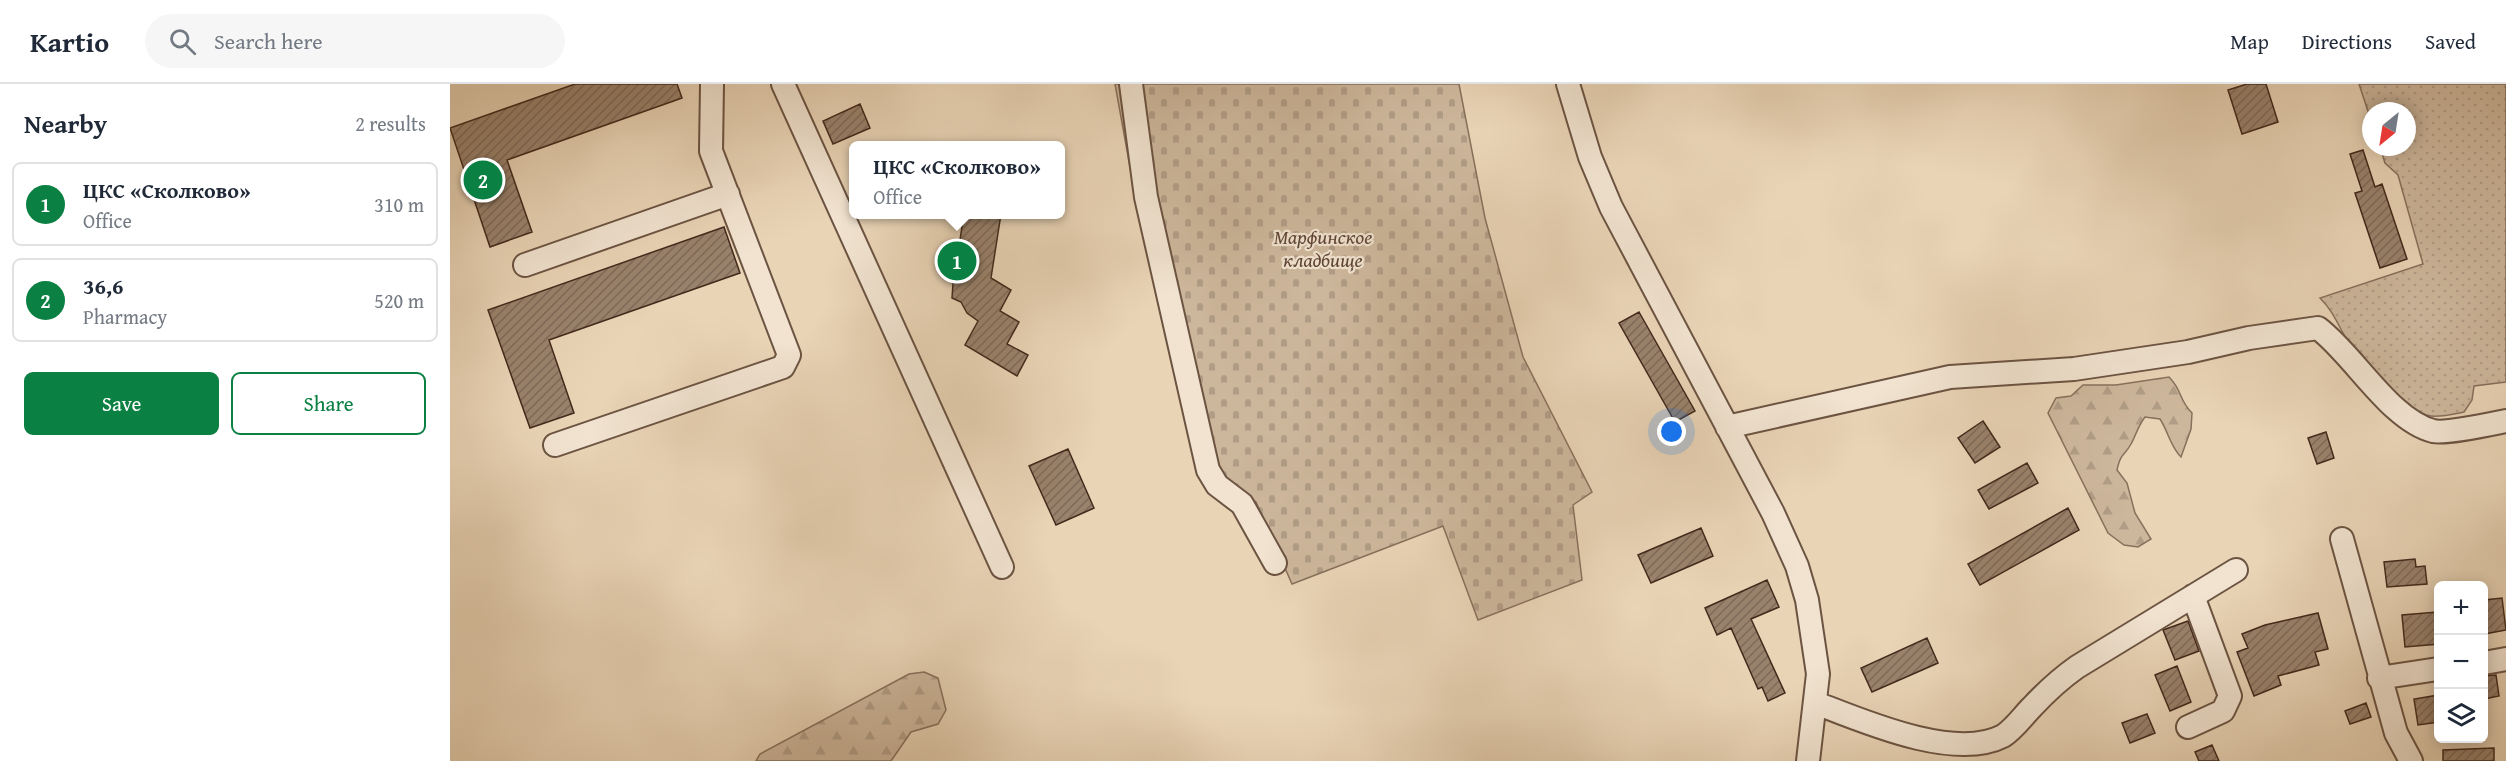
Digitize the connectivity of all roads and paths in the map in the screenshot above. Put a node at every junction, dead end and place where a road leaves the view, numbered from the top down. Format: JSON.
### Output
{"nodes":[{"id":1,"x":712,"y":84,"type":"edge"},
{"id":2,"x":783,"y":84,"type":"edge"},
{"id":3,"x":1131,"y":84,"type":"edge"},
{"id":4,"x":1568,"y":84,"type":"edge"},
{"id":5,"x":728,"y":194,"type":"junction"},
{"id":6,"x":525,"y":265,"type":"dead end"},
{"id":7,"x":2506,"y":421,"type":"edge"},
{"id":8,"x":1727,"y":427,"type":"junction"},
{"id":9,"x":555,"y":445,"type":"dead end"},
{"id":10,"x":2342,"y":539,"type":"dead end"},
{"id":11,"x":1275,"y":563,"type":"dead end"},
{"id":12,"x":1002,"y":567,"type":"dead end"},
{"id":13,"x":2236,"y":570,"type":"dead end"},
{"id":14,"x":2193,"y":596,"type":"junction"},
{"id":15,"x":2506,"y":659,"type":"edge"},
{"id":16,"x":2488,"y":662,"type":"edge"},
{"id":17,"x":2434,"y":670,"type":"edge"},
{"id":18,"x":2379,"y":678,"type":"junction"},
{"id":19,"x":1816,"y":703,"type":"junction"},
{"id":20,"x":2188,"y":727,"type":"dead end"},
{"id":21,"x":1808,"y":761,"type":"edge"},
{"id":22,"x":2411,"y":761,"type":"edge"}],
"edges":[{"from":1,"to":5,"type":"street"},
{"from":2,"to":12,"type":"street"},
{"from":3,"to":11,"type":"street"},
{"from":4,"to":8,"type":"street"},
{"from":5,"to":6,"type":"street"},
{"from":5,"to":9,"type":"street"},
{"from":7,"to":8,"type":"street"},
{"from":8,"to":19,"type":"street"},
{"from":10,"to":18,"type":"street"},
{"from":13,"to":14,"type":"street"},
{"from":14,"to":19,"type":"street"},
{"from":14,"to":20,"type":"street"},
{"from":15,"to":16,"type":"street"},
{"from":17,"to":18,"type":"street"},
{"from":18,"to":22,"type":"street"},
{"from":19,"to":21,"type":"street"}]}
